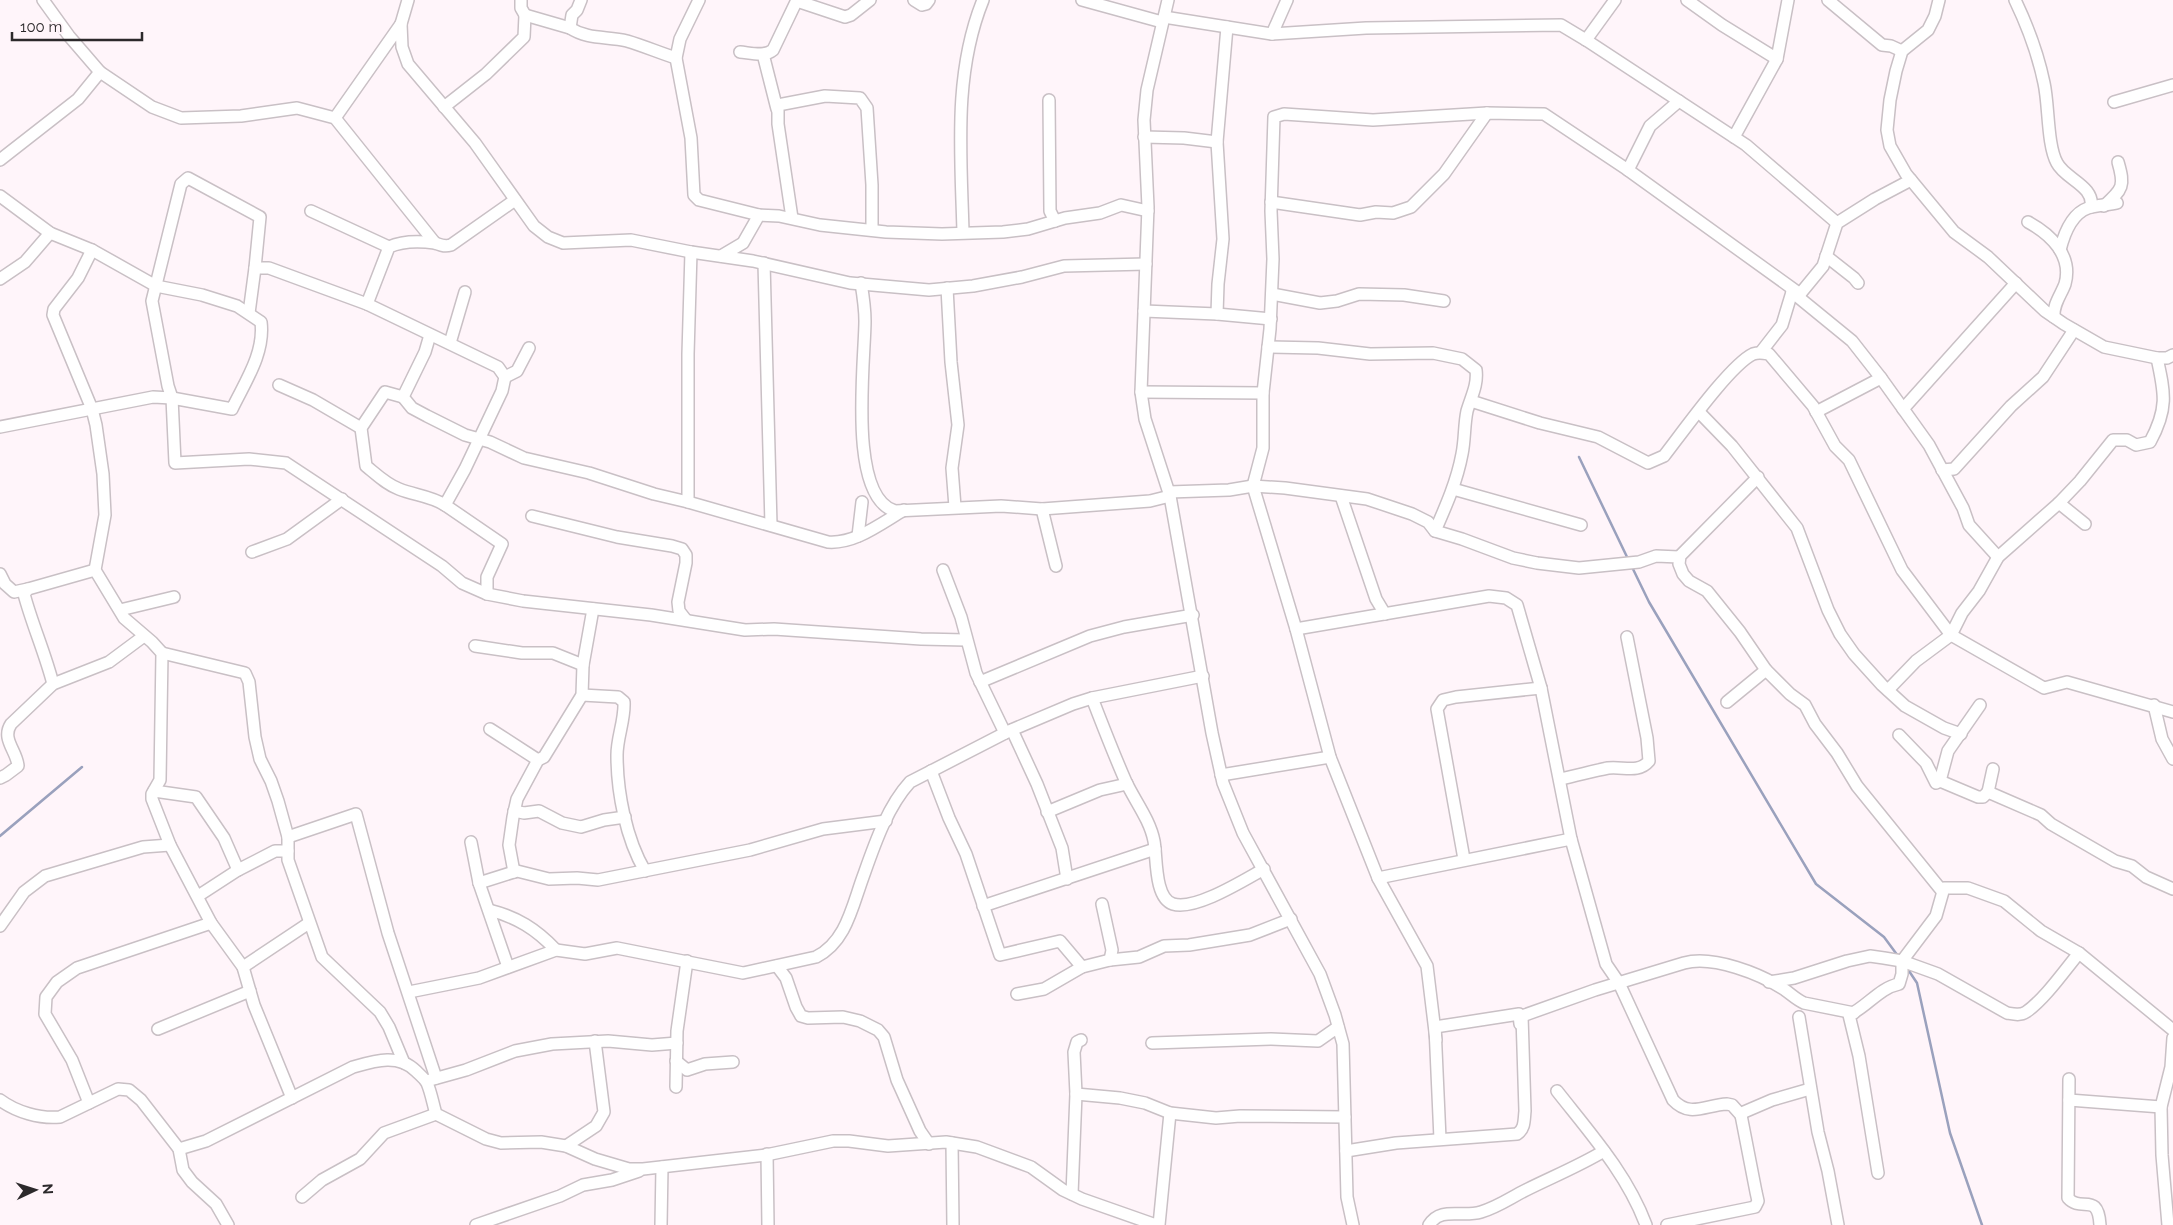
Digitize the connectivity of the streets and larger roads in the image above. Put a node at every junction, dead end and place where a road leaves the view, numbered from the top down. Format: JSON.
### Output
{"nodes":[{"id":1,"x":43,"y":0,"type":"edge"},
{"id":2,"x":408,"y":0,"type":"edge"},
{"id":3,"x":521,"y":0,"type":"edge"},
{"id":4,"x":581,"y":0,"type":"edge"},
{"id":5,"x":698,"y":0,"type":"edge"},
{"id":6,"x":870,"y":0,"type":"edge"},
{"id":7,"x":914,"y":0,"type":"edge"},
{"id":8,"x":929,"y":0,"type":"edge"},
{"id":9,"x":983,"y":0,"type":"edge"},
{"id":10,"x":1082,"y":0,"type":"edge"},
{"id":11,"x":1168,"y":0,"type":"edge"},
{"id":12,"x":1287,"y":0,"type":"edge"},
{"id":13,"x":1615,"y":0,"type":"edge"},
{"id":14,"x":1687,"y":0,"type":"edge"},
{"id":15,"x":1788,"y":0,"type":"edge"},
{"id":16,"x":1828,"y":0,"type":"edge"},
{"id":17,"x":1939,"y":0,"type":"edge"},
{"id":18,"x":2015,"y":0,"type":"edge"},
{"id":19,"x":797,"y":1,"type":"edge"},
{"id":20,"x":525,"y":15,"type":"junction"},
{"id":21,"x":1163,"y":19,"type":"junction"},
{"id":22,"x":401,"y":24,"type":"junction"},
{"id":23,"x":1228,"y":27,"type":"junction"},
{"id":24,"x":570,"y":28,"type":"junction"},
{"id":25,"x":1272,"y":34,"type":"junction"},
{"id":26,"x":1586,"y":40,"type":"junction"},
{"id":27,"x":1902,"y":51,"type":"junction"},
{"id":28,"x":740,"y":52,"type":"dead end"},
{"id":29,"x":763,"y":54,"type":"junction"},
{"id":30,"x":676,"y":58,"type":"junction"},
{"id":31,"x":1777,"y":59,"type":"junction"},
{"id":32,"x":100,"y":72,"type":"junction"},
{"id":33,"x":2173,"y":86,"type":"edge"},
{"id":34,"x":1049,"y":100,"type":"dead end"},
{"id":35,"x":1679,"y":101,"type":"junction"},
{"id":36,"x":2114,"y":102,"type":"dead end"},
{"id":37,"x":444,"y":107,"type":"junction"},
{"id":38,"x":777,"y":109,"type":"junction"},
{"id":39,"x":1487,"y":113,"type":"junction"},
{"id":40,"x":335,"y":118,"type":"junction"},
{"id":41,"x":1144,"y":137,"type":"junction"},
{"id":42,"x":1734,"y":137,"type":"junction"},
{"id":43,"x":1217,"y":142,"type":"junction"},
{"id":44,"x":0,"y":160,"type":"edge"},
{"id":45,"x":2118,"y":162,"type":"dead end"},
{"id":46,"x":1628,"y":170,"type":"junction"},
{"id":47,"x":1911,"y":180,"type":"junction"},
{"id":48,"x":0,"y":196,"type":"edge"},
{"id":49,"x":514,"y":200,"type":"junction"},
{"id":50,"x":1272,"y":202,"type":"junction"},
{"id":51,"x":2116,"y":203,"type":"dead end"},
{"id":52,"x":2104,"y":206,"type":"junction"},
{"id":53,"x":2090,"y":207,"type":"junction"},
{"id":54,"x":1148,"y":210,"type":"junction"},
{"id":55,"x":311,"y":211,"type":"dead end"},
{"id":56,"x":759,"y":215,"type":"junction"},
{"id":57,"x":792,"y":218,"type":"junction"},
{"id":58,"x":1055,"y":221,"type":"junction"},
{"id":59,"x":2028,"y":222,"type":"dead end"},
{"id":60,"x":1837,"y":223,"type":"junction"},
{"id":61,"x":872,"y":230,"type":"junction"},
{"id":62,"x":963,"y":232,"type":"junction"},
{"id":63,"x":50,"y":233,"type":"junction"},
{"id":64,"x":2064,"y":234,"type":"junction"},
{"id":65,"x":2052,"y":238,"type":"junction"},
{"id":66,"x":435,"y":243,"type":"junction"},
{"id":67,"x":743,"y":243,"type":"junction"},
{"id":68,"x":389,"y":247,"type":"junction"},
{"id":69,"x":92,"y":250,"type":"junction"},
{"id":70,"x":2060,"y":250,"type":"junction"},
{"id":71,"x":691,"y":252,"type":"junction"},
{"id":72,"x":722,"y":256,"type":"junction"},
{"id":73,"x":1826,"y":256,"type":"junction"},
{"id":74,"x":750,"y":260,"type":"junction"},
{"id":75,"x":764,"y":263,"type":"junction"},
{"id":76,"x":1146,"y":264,"type":"junction"},
{"id":77,"x":255,"y":268,"type":"junction"},
{"id":78,"x":0,"y":279,"type":"edge"},
{"id":79,"x":861,"y":283,"type":"junction"},
{"id":80,"x":1858,"y":283,"type":"dead end"},
{"id":81,"x":2016,"y":283,"type":"junction"},
{"id":82,"x":156,"y":286,"type":"junction"},
{"id":83,"x":947,"y":288,"type":"junction"},
{"id":84,"x":465,"y":292,"type":"dead end"},
{"id":85,"x":1796,"y":293,"type":"junction"},
{"id":86,"x":1272,"y":294,"type":"junction"},
{"id":87,"x":1444,"y":301,"type":"dead end"},
{"id":88,"x":367,"y":304,"type":"junction"},
{"id":89,"x":1144,"y":311,"type":"junction"},
{"id":90,"x":249,"y":313,"type":"junction"},
{"id":91,"x":1217,"y":314,"type":"junction"},
{"id":92,"x":2054,"y":317,"type":"junction"},
{"id":93,"x":1271,"y":319,"type":"junction"},
{"id":94,"x":2074,"y":330,"type":"junction"},
{"id":95,"x":430,"y":335,"type":"junction"},
{"id":96,"x":450,"y":343,"type":"junction"},
{"id":97,"x":1268,"y":347,"type":"junction"},
{"id":98,"x":528,"y":348,"type":"dead end"},
{"id":99,"x":1761,"y":352,"type":"junction"},
{"id":100,"x":2164,"y":360,"type":"edge"},
{"id":101,"x":505,"y":377,"type":"junction"},
{"id":102,"x":1881,"y":378,"type":"junction"},
{"id":103,"x":279,"y":385,"type":"dead end"},
{"id":104,"x":1141,"y":392,"type":"junction"},
{"id":105,"x":1264,"y":393,"type":"junction"},
{"id":106,"x":404,"y":397,"type":"junction"},
{"id":107,"x":172,"y":398,"type":"junction"},
{"id":108,"x":1471,"y":401,"type":"junction"},
{"id":109,"x":92,"y":409,"type":"junction"},
{"id":110,"x":1903,"y":409,"type":"junction"},
{"id":111,"x":1699,"y":412,"type":"junction"},
{"id":112,"x":1816,"y":412,"type":"junction"},
{"id":113,"x":0,"y":427,"type":"edge"},
{"id":114,"x":361,"y":428,"type":"junction"},
{"id":115,"x":479,"y":440,"type":"junction"},
{"id":116,"x":1942,"y":470,"type":"junction"},
{"id":117,"x":1758,"y":477,"type":"junction"},
{"id":118,"x":1253,"y":486,"type":"junction"},
{"id":119,"x":1453,"y":489,"type":"junction"},
{"id":120,"x":1169,"y":494,"type":"junction"},
{"id":121,"x":1341,"y":496,"type":"junction"},
{"id":122,"x":342,"y":499,"type":"junction"},
{"id":123,"x":688,"y":502,"type":"junction"},
{"id":124,"x":862,"y":502,"type":"dead end"},
{"id":125,"x":2059,"y":503,"type":"junction"},
{"id":126,"x":445,"y":505,"type":"junction"},
{"id":127,"x":955,"y":508,"type":"junction"},
{"id":128,"x":904,"y":510,"type":"junction"},
{"id":129,"x":1042,"y":510,"type":"junction"},
{"id":130,"x":532,"y":516,"type":"dead end"},
{"id":131,"x":2085,"y":524,"type":"dead end"},
{"id":132,"x":771,"y":525,"type":"junction"},
{"id":133,"x":1581,"y":525,"type":"dead end"},
{"id":134,"x":1435,"y":532,"type":"junction"},
{"id":135,"x":858,"y":536,"type":"junction"},
{"id":136,"x":252,"y":552,"type":"dead end"},
{"id":137,"x":1679,"y":557,"type":"junction"},
{"id":138,"x":1998,"y":557,"type":"junction"},
{"id":139,"x":1056,"y":566,"type":"dead end"},
{"id":140,"x":95,"y":570,"type":"junction"},
{"id":141,"x":943,"y":570,"type":"dead end"},
{"id":142,"x":0,"y":574,"type":"edge"},
{"id":143,"x":28,"y":589,"type":"junction"},
{"id":144,"x":487,"y":594,"type":"junction"},
{"id":145,"x":174,"y":597,"type":"dead end"},
{"id":146,"x":593,"y":609,"type":"junction"},
{"id":147,"x":120,"y":610,"type":"junction"},
{"id":148,"x":1385,"y":614,"type":"junction"},
{"id":149,"x":1192,"y":615,"type":"junction"},
{"id":150,"x":686,"y":620,"type":"junction"},
{"id":151,"x":1296,"y":629,"type":"junction"},
{"id":152,"x":1951,"y":635,"type":"junction"},
{"id":153,"x":144,"y":636,"type":"junction"},
{"id":154,"x":1627,"y":637,"type":"dead end"},
{"id":155,"x":966,"y":640,"type":"junction"},
{"id":156,"x":475,"y":646,"type":"dead end"},
{"id":157,"x":162,"y":653,"type":"junction"},
{"id":158,"x":583,"y":665,"type":"junction"},
{"id":159,"x":1766,"y":670,"type":"junction"},
{"id":160,"x":1203,"y":676,"type":"junction"},
{"id":161,"x":980,"y":682,"type":"junction"},
{"id":162,"x":53,"y":684,"type":"junction"},
{"id":163,"x":1541,"y":688,"type":"junction"},
{"id":164,"x":1888,"y":690,"type":"junction"},
{"id":165,"x":582,"y":695,"type":"junction"},
{"id":166,"x":1092,"y":698,"type":"junction"},
{"id":167,"x":1727,"y":702,"type":"dead end"},
{"id":168,"x":1980,"y":705,"type":"dead end"},
{"id":169,"x":2154,"y":705,"type":"junction"},
{"id":170,"x":2173,"y":712,"type":"edge"},
{"id":171,"x":490,"y":729,"type":"dead end"},
{"id":172,"x":1008,"y":731,"type":"junction"},
{"id":173,"x":1961,"y":734,"type":"junction"},
{"id":174,"x":1899,"y":735,"type":"dead end"},
{"id":175,"x":1330,"y":757,"type":"junction"},
{"id":176,"x":2173,"y":759,"type":"edge"},
{"id":177,"x":538,"y":760,"type":"junction"},
{"id":178,"x":1992,"y":769,"type":"dead end"},
{"id":179,"x":930,"y":771,"type":"junction"},
{"id":180,"x":1221,"y":775,"type":"junction"},
{"id":181,"x":0,"y":778,"type":"edge"},
{"id":182,"x":1560,"y":779,"type":"junction"},
{"id":183,"x":1940,"y":781,"type":"junction"},
{"id":184,"x":1127,"y":784,"type":"junction"},
{"id":185,"x":154,"y":791,"type":"junction"},
{"id":186,"x":1988,"y":792,"type":"junction"},
{"id":187,"x":514,"y":811,"type":"junction"},
{"id":188,"x":1047,"y":812,"type":"junction"},
{"id":189,"x":625,"y":817,"type":"junction"},
{"id":190,"x":886,"y":821,"type":"junction"},
{"id":191,"x":288,"y":836,"type":"junction"},
{"id":192,"x":1571,"y":839,"type":"junction"},
{"id":193,"x":471,"y":842,"type":"dead end"},
{"id":194,"x":170,"y":845,"type":"junction"},
{"id":195,"x":1155,"y":849,"type":"junction"},
{"id":196,"x":288,"y":851,"type":"junction"},
{"id":197,"x":1464,"y":859,"type":"junction"},
{"id":198,"x":1264,"y":869,"type":"junction"},
{"id":199,"x":238,"y":870,"type":"junction"},
{"id":200,"x":645,"y":871,"type":"junction"},
{"id":201,"x":514,"y":872,"type":"junction"},
{"id":202,"x":1378,"y":878,"type":"junction"},
{"id":203,"x":1067,"y":879,"type":"junction"},
{"id":204,"x":479,"y":882,"type":"junction"},
{"id":205,"x":2173,"y":889,"type":"edge"},
{"id":206,"x":1942,"y":890,"type":"junction"},
{"id":207,"x":198,"y":896,"type":"junction"},
{"id":208,"x":1102,"y":904,"type":"dead end"},
{"id":209,"x":983,"y":906,"type":"junction"},
{"id":210,"x":489,"y":910,"type":"junction"},
{"id":211,"x":1291,"y":919,"type":"junction"},
{"id":212,"x":211,"y":923,"type":"junction"},
{"id":213,"x":309,"y":923,"type":"junction"},
{"id":214,"x":0,"y":926,"type":"edge"},
{"id":215,"x":556,"y":950,"type":"junction"},
{"id":216,"x":2080,"y":953,"type":"junction"},
{"id":217,"x":1114,"y":957,"type":"junction"},
{"id":218,"x":687,"y":961,"type":"junction"},
{"id":219,"x":1902,"y":962,"type":"junction"},
{"id":220,"x":777,"y":966,"type":"junction"},
{"id":221,"x":243,"y":967,"type":"junction"},
{"id":222,"x":508,"y":967,"type":"junction"},
{"id":223,"x":1082,"y":967,"type":"junction"},
{"id":224,"x":1769,"y":982,"type":"junction"},
{"id":225,"x":1619,"y":983,"type":"junction"},
{"id":226,"x":250,"y":991,"type":"junction"},
{"id":227,"x":409,"y":992,"type":"junction"},
{"id":228,"x":1017,"y":994,"type":"dead end"},
{"id":229,"x":1854,"y":1013,"type":"junction"},
{"id":230,"x":1799,"y":1017,"type":"dead end"},
{"id":231,"x":1338,"y":1027,"type":"junction"},
{"id":232,"x":158,"y":1029,"type":"dead end"},
{"id":233,"x":2173,"y":1030,"type":"edge"},
{"id":234,"x":1523,"y":1038,"type":"junction"},
{"id":235,"x":2173,"y":1038,"type":"edge"},
{"id":236,"x":1081,"y":1040,"type":"dead end"},
{"id":237,"x":1436,"y":1040,"type":"junction"},
{"id":238,"x":595,"y":1041,"type":"junction"},
{"id":239,"x":676,"y":1043,"type":"junction"},
{"id":240,"x":1152,"y":1043,"type":"dead end"},
{"id":241,"x":733,"y":1062,"type":"dead end"},
{"id":242,"x":404,"y":1063,"type":"junction"},
{"id":243,"x":678,"y":1066,"type":"junction"},
{"id":244,"x":2172,"y":1067,"type":"edge"},
{"id":245,"x":2070,"y":1079,"type":"dead end"},
{"id":246,"x":432,"y":1080,"type":"junction"},
{"id":247,"x":676,"y":1087,"type":"dead end"},
{"id":248,"x":1810,"y":1089,"type":"junction"},
{"id":249,"x":1556,"y":1091,"type":"dead end"},
{"id":250,"x":1076,"y":1094,"type":"junction"},
{"id":251,"x":292,"y":1098,"type":"junction"},
{"id":252,"x":0,"y":1100,"type":"edge"},
{"id":253,"x":2069,"y":1100,"type":"junction"},
{"id":254,"x":90,"y":1103,"type":"junction"},
{"id":255,"x":2161,"y":1107,"type":"junction"},
{"id":256,"x":1170,"y":1113,"type":"junction"},
{"id":257,"x":436,"y":1114,"type":"junction"},
{"id":258,"x":1741,"y":1115,"type":"junction"},
{"id":259,"x":1345,"y":1117,"type":"junction"},
{"id":260,"x":1440,"y":1139,"type":"junction"},
{"id":261,"x":952,"y":1143,"type":"junction"},
{"id":262,"x":929,"y":1144,"type":"junction"},
{"id":263,"x":566,"y":1146,"type":"junction"},
{"id":264,"x":179,"y":1149,"type":"junction"},
{"id":265,"x":1346,"y":1150,"type":"junction"},
{"id":266,"x":1604,"y":1151,"type":"junction"},
{"id":267,"x":766,"y":1154,"type":"junction"},
{"id":268,"x":662,"y":1166,"type":"junction"},
{"id":269,"x":643,"y":1169,"type":"junction"},
{"id":270,"x":1878,"y":1173,"type":"dead end"},
{"id":271,"x":1072,"y":1194,"type":"junction"},
{"id":272,"x":302,"y":1197,"type":"dead end"},
{"id":273,"x":228,"y":1225,"type":"edge"},
{"id":274,"x":476,"y":1225,"type":"edge"},
{"id":275,"x":661,"y":1225,"type":"edge"},
{"id":276,"x":768,"y":1225,"type":"edge"},
{"id":277,"x":953,"y":1225,"type":"edge"},
{"id":278,"x":1157,"y":1225,"type":"edge"},
{"id":279,"x":1353,"y":1225,"type":"edge"},
{"id":280,"x":1429,"y":1225,"type":"edge"},
{"id":281,"x":1646,"y":1225,"type":"edge"},
{"id":282,"x":1667,"y":1225,"type":"edge"},
{"id":283,"x":1838,"y":1225,"type":"edge"},
{"id":284,"x":2100,"y":1225,"type":"edge"},
{"id":285,"x":2168,"y":1225,"type":"edge"}],
"edges":[{"from":1,"to":32,"type":"street"},
{"from":2,"to":22,"type":"street"},
{"from":3,"to":20,"type":"street"},
{"from":4,"to":24,"type":"street"},
{"from":5,"to":30,"type":"street"},
{"from":6,"to":19,"type":"street"},
{"from":7,"to":8,"type":"street"},
{"from":9,"to":62,"type":"street"},
{"from":10,"to":21,"type":"street"},
{"from":11,"to":21,"type":"street"},
{"from":12,"to":25,"type":"street"},
{"from":13,"to":26,"type":"street"},
{"from":14,"to":31,"type":"street"},
{"from":15,"to":31,"type":"street"},
{"from":16,"to":27,"type":"street"},
{"from":17,"to":27,"type":"street"},
{"from":18,"to":53,"type":"street"},
{"from":19,"to":29,"type":"street"},
{"from":20,"to":24,"type":"street"},
{"from":20,"to":37,"type":"street"},
{"from":21,"to":23,"type":"street"},
{"from":21,"to":41,"type":"street"},
{"from":22,"to":37,"type":"street"},
{"from":22,"to":40,"type":"street"},
{"from":23,"to":25,"type":"street"},
{"from":23,"to":43,"type":"street"},
{"from":24,"to":30,"type":"street"},
{"from":25,"to":26,"type":"street"},
{"from":26,"to":35,"type":"street"},
{"from":27,"to":47,"type":"street"},
{"from":28,"to":29,"type":"street"},
{"from":29,"to":38,"type":"street"},
{"from":30,"to":56,"type":"street"},
{"from":31,"to":42,"type":"street"},
{"from":32,"to":40,"type":"street"},
{"from":32,"to":44,"type":"street"},
{"from":33,"to":36,"type":"street"},
{"from":34,"to":58,"type":"street"},
{"from":35,"to":42,"type":"street"},
{"from":35,"to":46,"type":"street"},
{"from":37,"to":49,"type":"street"},
{"from":38,"to":57,"type":"street"},
{"from":38,"to":61,"type":"street"},
{"from":39,"to":46,"type":"street"},
{"from":39,"to":50,"type":"street"},
{"from":39,"to":50,"type":"street"},
{"from":40,"to":66,"type":"street"},
{"from":41,"to":43,"type":"street"},
{"from":41,"to":54,"type":"street"},
{"from":42,"to":60,"type":"street"},
{"from":43,"to":91,"type":"street"},
{"from":45,"to":52,"type":"street"},
{"from":46,"to":85,"type":"street"},
{"from":47,"to":60,"type":"street"},
{"from":47,"to":81,"type":"street"},
{"from":48,"to":63,"type":"street"},
{"from":49,"to":66,"type":"street"},
{"from":49,"to":71,"type":"street"},
{"from":50,"to":86,"type":"street"},
{"from":51,"to":52,"type":"street"},
{"from":52,"to":53,"type":"street"},
{"from":53,"to":64,"type":"street"},
{"from":54,"to":58,"type":"street"},
{"from":54,"to":76,"type":"street"},
{"from":55,"to":68,"type":"street"},
{"from":56,"to":57,"type":"street"},
{"from":56,"to":67,"type":"street"},
{"from":57,"to":61,"type":"street"},
{"from":58,"to":62,"type":"street"},
{"from":59,"to":65,"type":"street"},
{"from":60,"to":73,"type":"street"},
{"from":61,"to":62,"type":"street"},
{"from":63,"to":69,"type":"street"},
{"from":63,"to":78,"type":"street"},
{"from":64,"to":65,"type":"street"},
{"from":64,"to":70,"type":"street"},
{"from":65,"to":70,"type":"street"},
{"from":66,"to":68,"type":"street"},
{"from":67,"to":72,"type":"street"},
{"from":67,"to":74,"type":"street"},
{"from":68,"to":88,"type":"street"},
{"from":69,"to":82,"type":"street"},
{"from":69,"to":109,"type":"street"},
{"from":70,"to":92,"type":"street"},
{"from":71,"to":72,"type":"street"},
{"from":71,"to":123,"type":"street"},
{"from":72,"to":74,"type":"street"},
{"from":73,"to":80,"type":"street"},
{"from":73,"to":85,"type":"street"},
{"from":74,"to":75,"type":"street"},
{"from":75,"to":79,"type":"street"},
{"from":75,"to":132,"type":"street"},
{"from":76,"to":83,"type":"street"},
{"from":76,"to":89,"type":"street"},
{"from":77,"to":82,"type":"street"},
{"from":77,"to":88,"type":"street"},
{"from":77,"to":90,"type":"street"},
{"from":79,"to":83,"type":"street"},
{"from":79,"to":128,"type":"street"},
{"from":81,"to":92,"type":"street"},
{"from":81,"to":110,"type":"street"},
{"from":82,"to":90,"type":"street"},
{"from":82,"to":107,"type":"street"},
{"from":83,"to":127,"type":"street"},
{"from":84,"to":96,"type":"street"},
{"from":85,"to":99,"type":"street"},
{"from":85,"to":102,"type":"street"},
{"from":86,"to":87,"type":"street"},
{"from":86,"to":93,"type":"street"},
{"from":88,"to":95,"type":"street"},
{"from":89,"to":91,"type":"street"},
{"from":89,"to":104,"type":"street"},
{"from":90,"to":107,"type":"street"},
{"from":91,"to":93,"type":"street"},
{"from":92,"to":94,"type":"street"},
{"from":93,"to":97,"type":"street"},
{"from":94,"to":100,"type":"street"},
{"from":94,"to":116,"type":"street"},
{"from":95,"to":96,"type":"street"},
{"from":95,"to":106,"type":"street"},
{"from":96,"to":101,"type":"street"},
{"from":97,"to":105,"type":"street"},
{"from":97,"to":108,"type":"street"},
{"from":98,"to":101,"type":"street"},
{"from":99,"to":111,"type":"street"},
{"from":99,"to":112,"type":"street"},
{"from":100,"to":125,"type":"street"},
{"from":101,"to":115,"type":"street"},
{"from":102,"to":110,"type":"street"},
{"from":102,"to":112,"type":"street"},
{"from":103,"to":114,"type":"street"},
{"from":104,"to":105,"type":"street"},
{"from":104,"to":120,"type":"street"},
{"from":105,"to":118,"type":"street"},
{"from":106,"to":114,"type":"street"},
{"from":106,"to":115,"type":"street"},
{"from":107,"to":109,"type":"street"},
{"from":107,"to":122,"type":"street"},
{"from":108,"to":111,"type":"street"},
{"from":108,"to":119,"type":"street"},
{"from":109,"to":113,"type":"street"},
{"from":109,"to":140,"type":"street"},
{"from":110,"to":116,"type":"street"},
{"from":111,"to":117,"type":"street"},
{"from":112,"to":152,"type":"street"},
{"from":114,"to":126,"type":"street"},
{"from":115,"to":123,"type":"street"},
{"from":115,"to":126,"type":"street"},
{"from":116,"to":138,"type":"street"},
{"from":117,"to":137,"type":"street"},
{"from":117,"to":164,"type":"street"},
{"from":118,"to":120,"type":"street"},
{"from":118,"to":121,"type":"street"},
{"from":118,"to":151,"type":"street"},
{"from":119,"to":133,"type":"street"},
{"from":119,"to":134,"type":"street"},
{"from":120,"to":129,"type":"street"},
{"from":120,"to":149,"type":"street"},
{"from":121,"to":134,"type":"street"},
{"from":121,"to":148,"type":"street"},
{"from":122,"to":136,"type":"street"},
{"from":122,"to":144,"type":"street"},
{"from":123,"to":132,"type":"street"},
{"from":124,"to":135,"type":"street"},
{"from":125,"to":131,"type":"street"},
{"from":125,"to":138,"type":"street"},
{"from":126,"to":144,"type":"street"},
{"from":127,"to":128,"type":"street"},
{"from":127,"to":129,"type":"street"},
{"from":128,"to":135,"type":"street"},
{"from":129,"to":139,"type":"street"},
{"from":130,"to":150,"type":"street"},
{"from":132,"to":135,"type":"street"},
{"from":134,"to":137,"type":"street"},
{"from":137,"to":159,"type":"street"},
{"from":138,"to":152,"type":"street"},
{"from":140,"to":143,"type":"street"},
{"from":140,"to":147,"type":"street"},
{"from":141,"to":155,"type":"street"},
{"from":142,"to":143,"type":"street"},
{"from":143,"to":162,"type":"street"},
{"from":144,"to":146,"type":"street"},
{"from":145,"to":147,"type":"street"},
{"from":146,"to":150,"type":"street"},
{"from":146,"to":158,"type":"street"},
{"from":147,"to":153,"type":"street"},
{"from":148,"to":151,"type":"street"},
{"from":148,"to":163,"type":"street"},
{"from":149,"to":160,"type":"street"},
{"from":149,"to":161,"type":"street"},
{"from":150,"to":155,"type":"street"},
{"from":151,"to":175,"type":"street"},
{"from":152,"to":164,"type":"street"},
{"from":152,"to":169,"type":"street"},
{"from":153,"to":157,"type":"street"},
{"from":153,"to":162,"type":"street"},
{"from":154,"to":182,"type":"street"},
{"from":155,"to":161,"type":"street"},
{"from":156,"to":158,"type":"street"},
{"from":157,"to":185,"type":"street"},
{"from":157,"to":191,"type":"street"},
{"from":158,"to":165,"type":"street"},
{"from":159,"to":167,"type":"street"},
{"from":159,"to":206,"type":"street"},
{"from":160,"to":166,"type":"street"},
{"from":160,"to":180,"type":"street"},
{"from":161,"to":172,"type":"street"},
{"from":162,"to":181,"type":"street"},
{"from":163,"to":182,"type":"street"},
{"from":163,"to":197,"type":"street"},
{"from":164,"to":173,"type":"street"},
{"from":165,"to":177,"type":"street"},
{"from":165,"to":189,"type":"street"},
{"from":166,"to":172,"type":"street"},
{"from":166,"to":184,"type":"street"},
{"from":168,"to":173,"type":"street"},
{"from":169,"to":170,"type":"street"},
{"from":169,"to":176,"type":"street"},
{"from":171,"to":177,"type":"street"},
{"from":172,"to":179,"type":"street"},
{"from":172,"to":188,"type":"street"},
{"from":173,"to":183,"type":"street"},
{"from":174,"to":183,"type":"street"},
{"from":175,"to":180,"type":"street"},
{"from":175,"to":202,"type":"street"},
{"from":177,"to":187,"type":"street"},
{"from":178,"to":186,"type":"street"},
{"from":179,"to":190,"type":"street"},
{"from":179,"to":209,"type":"street"},
{"from":180,"to":198,"type":"street"},
{"from":182,"to":192,"type":"street"},
{"from":183,"to":186,"type":"street"},
{"from":184,"to":188,"type":"street"},
{"from":184,"to":195,"type":"street"},
{"from":185,"to":194,"type":"street"},
{"from":185,"to":199,"type":"street"},
{"from":186,"to":205,"type":"street"},
{"from":187,"to":189,"type":"street"},
{"from":187,"to":201,"type":"street"},
{"from":188,"to":203,"type":"street"},
{"from":189,"to":200,"type":"street"},
{"from":190,"to":200,"type":"street"},
{"from":190,"to":220,"type":"street"},
{"from":191,"to":196,"type":"street"},
{"from":191,"to":227,"type":"street"},
{"from":192,"to":197,"type":"street"},
{"from":192,"to":225,"type":"street"},
{"from":193,"to":204,"type":"street"},
{"from":194,"to":207,"type":"street"},
{"from":194,"to":214,"type":"street"},
{"from":195,"to":198,"type":"street"},
{"from":195,"to":203,"type":"street"},
{"from":196,"to":199,"type":"street"},
{"from":196,"to":213,"type":"street"},
{"from":197,"to":202,"type":"street"},
{"from":198,"to":211,"type":"street"},
{"from":199,"to":207,"type":"street"},
{"from":200,"to":201,"type":"street"},
{"from":201,"to":204,"type":"street"},
{"from":202,"to":237,"type":"street"},
{"from":203,"to":209,"type":"street"},
{"from":204,"to":210,"type":"street"},
{"from":206,"to":216,"type":"street"},
{"from":206,"to":219,"type":"street"},
{"from":207,"to":212,"type":"street"},
{"from":208,"to":217,"type":"street"},
{"from":209,"to":223,"type":"street"},
{"from":210,"to":215,"type":"street"},
{"from":210,"to":222,"type":"street"},
{"from":211,"to":217,"type":"street"},
{"from":211,"to":231,"type":"street"},
{"from":212,"to":221,"type":"street"},
{"from":212,"to":254,"type":"street"},
{"from":213,"to":221,"type":"street"},
{"from":213,"to":242,"type":"street"},
{"from":215,"to":218,"type":"street"},
{"from":215,"to":222,"type":"street"},
{"from":216,"to":219,"type":"street"},
{"from":216,"to":233,"type":"street"},
{"from":217,"to":223,"type":"street"},
{"from":218,"to":220,"type":"street"},
{"from":218,"to":239,"type":"street"},
{"from":219,"to":224,"type":"street"},
{"from":219,"to":229,"type":"street"},
{"from":220,"to":262,"type":"street"},
{"from":221,"to":226,"type":"street"},
{"from":222,"to":227,"type":"street"},
{"from":223,"to":228,"type":"street"},
{"from":224,"to":225,"type":"street"},
{"from":224,"to":229,"type":"street"},
{"from":225,"to":234,"type":"street"},
{"from":225,"to":258,"type":"street"},
{"from":226,"to":232,"type":"street"},
{"from":226,"to":251,"type":"street"},
{"from":227,"to":246,"type":"street"},
{"from":229,"to":270,"type":"street"},
{"from":230,"to":248,"type":"street"},
{"from":231,"to":240,"type":"street"},
{"from":231,"to":259,"type":"street"},
{"from":234,"to":237,"type":"street"},
{"from":234,"to":260,"type":"street"},
{"from":235,"to":244,"type":"street"},
{"from":236,"to":250,"type":"street"},
{"from":237,"to":260,"type":"street"},
{"from":238,"to":239,"type":"street"},
{"from":238,"to":246,"type":"street"},
{"from":238,"to":263,"type":"street"},
{"from":239,"to":243,"type":"street"},
{"from":241,"to":243,"type":"street"},
{"from":242,"to":246,"type":"street"},
{"from":242,"to":251,"type":"street"},
{"from":243,"to":247,"type":"street"},
{"from":244,"to":255,"type":"street"},
{"from":245,"to":253,"type":"street"},
{"from":246,"to":257,"type":"street"},
{"from":248,"to":258,"type":"street"},
{"from":248,"to":283,"type":"street"},
{"from":249,"to":266,"type":"street"},
{"from":250,"to":256,"type":"street"},
{"from":250,"to":271,"type":"street"},
{"from":251,"to":264,"type":"street"},
{"from":252,"to":254,"type":"street"},
{"from":253,"to":255,"type":"street"},
{"from":253,"to":284,"type":"street"},
{"from":254,"to":264,"type":"street"},
{"from":255,"to":285,"type":"street"},
{"from":256,"to":259,"type":"street"},
{"from":256,"to":278,"type":"street"},
{"from":257,"to":263,"type":"street"},
{"from":257,"to":272,"type":"street"},
{"from":258,"to":282,"type":"street"},
{"from":259,"to":265,"type":"street"},
{"from":260,"to":265,"type":"street"},
{"from":261,"to":262,"type":"street"},
{"from":261,"to":271,"type":"street"},
{"from":261,"to":277,"type":"street"},
{"from":262,"to":267,"type":"street"},
{"from":263,"to":269,"type":"street"},
{"from":264,"to":273,"type":"street"},
{"from":265,"to":279,"type":"street"},
{"from":266,"to":280,"type":"street"},
{"from":266,"to":281,"type":"street"},
{"from":267,"to":268,"type":"street"},
{"from":267,"to":276,"type":"street"},
{"from":268,"to":269,"type":"street"},
{"from":268,"to":275,"type":"street"},
{"from":269,"to":274,"type":"street"},
{"from":271,"to":278,"type":"street"}]}
